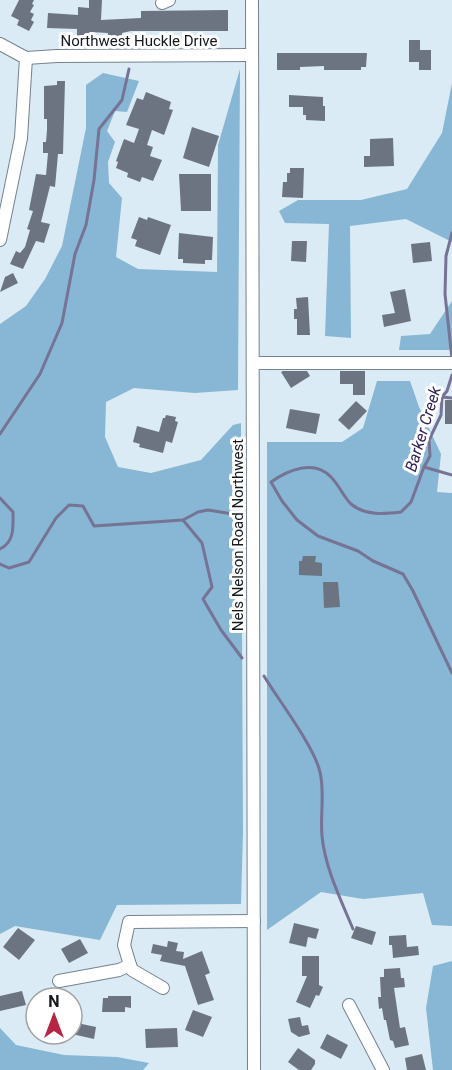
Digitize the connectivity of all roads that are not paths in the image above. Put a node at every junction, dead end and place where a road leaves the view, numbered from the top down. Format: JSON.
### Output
{"nodes":[{"id":1,"x":252,"y":0,"type":"edge"},
{"id":2,"x":0,"y":44,"type":"edge"},
{"id":3,"x":252,"y":55,"type":"junction"},
{"id":4,"x":26,"y":58,"type":"junction"},
{"id":5,"x":0,"y":240,"type":"edge"},
{"id":6,"x":253,"y":363,"type":"junction"},
{"id":7,"x":452,"y":363,"type":"edge"},
{"id":8,"x":255,"y":921,"type":"junction"},
{"id":9,"x":131,"y":968,"type":"junction"},
{"id":10,"x":58,"y":981,"type":"dead end"},
{"id":11,"x":163,"y":988,"type":"dead end"},
{"id":12,"x":350,"y":1005,"type":"dead end"},
{"id":13,"x":254,"y":1070,"type":"edge"},
{"id":14,"x":383,"y":1070,"type":"edge"}],
"edges":[{"from":1,"to":3,"type":"street","name":"Nels Nelson Road Northwest"},
{"from":2,"to":4,"type":"street"},
{"from":3,"to":4,"type":"street","name":"Northwest Huckle Drive"},
{"from":3,"to":6,"type":"street","name":"Nels Nelson Road Northwest"},
{"from":4,"to":5,"type":"street"},
{"from":6,"to":7,"type":"street"},
{"from":6,"to":8,"type":"street","name":"Nels Nelson Road Northwest"},
{"from":8,"to":9,"type":"street"},
{"from":8,"to":13,"type":"street","name":"Nels Nelson Road Northwest"},
{"from":9,"to":10,"type":"street"},
{"from":9,"to":11,"type":"street"},
{"from":12,"to":14,"type":"street"}]}
